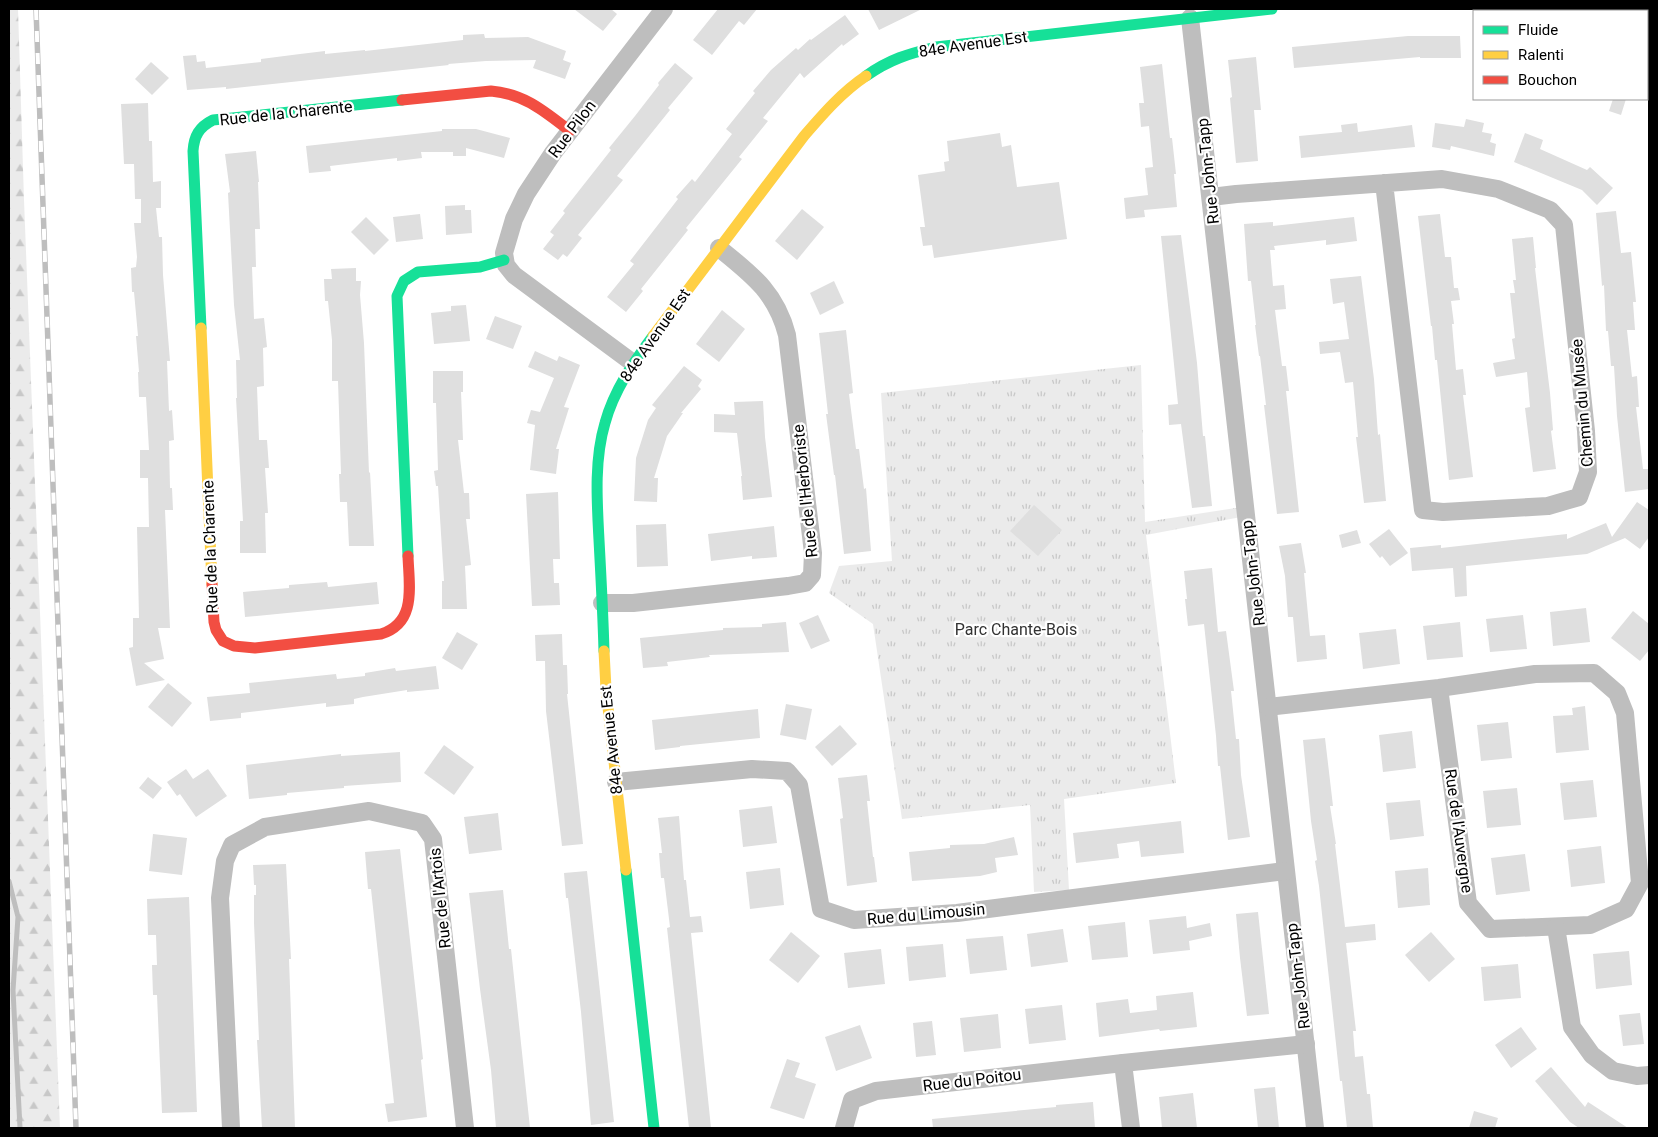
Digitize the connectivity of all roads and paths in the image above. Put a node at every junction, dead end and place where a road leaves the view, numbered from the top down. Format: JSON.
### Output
{"nodes":[{"id":1,"x":664,"y":9,"type":"edge"},
{"id":2,"x":1272,"y":9,"type":"edge"},
{"id":3,"x":1190,"y":18,"type":"junction"},
{"id":4,"x":570,"y":132,"type":"junction"},
{"id":5,"x":1384,"y":183,"type":"junction"},
{"id":6,"x":1211,"y":197,"type":"junction"},
{"id":7,"x":719,"y":248,"type":"junction"},
{"id":8,"x":504,"y":260,"type":"junction"},
{"id":9,"x":633,"y":363,"type":"junction"},
{"id":10,"x":602,"y":603,"type":"junction"},
{"id":11,"x":1440,"y":688,"type":"junction"},
{"id":12,"x":1268,"y":707,"type":"junction"},
{"id":13,"x":616,"y":782,"type":"junction"},
{"id":14,"x":1286,"y":871,"type":"junction"},
{"id":15,"x":1556,"y":927,"type":"junction"},
{"id":16,"x":1306,"y":1044,"type":"junction"},
{"id":17,"x":1123,"y":1063,"type":"junction"},
{"id":18,"x":1649,"y":1075,"type":"edge"},
{"id":19,"x":231,"y":1128,"type":"edge"},
{"id":20,"x":465,"y":1128,"type":"edge"},
{"id":21,"x":654,"y":1128,"type":"edge"},
{"id":22,"x":844,"y":1128,"type":"edge"},
{"id":23,"x":1131,"y":1128,"type":"edge"},
{"id":24,"x":1315,"y":1128,"type":"edge"}],
"edges":[{"from":1,"to":4,"type":"street","name":"Rue Pilon"},
{"from":2,"to":3,"type":"street","name":"84e Avenue Est"},
{"from":3,"to":6,"type":"street","name":"Rue John-Tapp"},
{"from":3,"to":7,"type":"street","name":"84e Avenue Est"},
{"from":4,"to":8,"type":"street","name":"Rue Pilon"},
{"from":4,"to":8,"type":"street","name":"Rue de la Charente"},
{"from":5,"to":5,"type":"street","name":"Chemin du Musée"},
{"from":5,"to":6,"type":"street","name":"Chemin du Musée"},
{"from":6,"to":12,"type":"street","name":"Rue John-Tapp"},
{"from":7,"to":9,"type":"street","name":"84e Avenue Est"},
{"from":7,"to":10,"type":"street","name":"Rue de l'Herboriste"},
{"from":8,"to":9,"type":"street"},
{"from":9,"to":10,"type":"street","name":"84e Avenue Est"},
{"from":10,"to":13,"type":"street","name":"84e Avenue Est"},
{"from":11,"to":12,"type":"street","name":"Rue de l'Auvergne"},
{"from":11,"to":15,"type":"street","name":"Rue de l'Auvergne"},
{"from":11,"to":15,"type":"street","name":"Rue de l'Auvergne"},
{"from":12,"to":14,"type":"street","name":"Rue John-Tapp"},
{"from":13,"to":14,"type":"street","name":"Rue du Limousin"},
{"from":13,"to":21,"type":"street","name":"84e Avenue Est"},
{"from":14,"to":16,"type":"street","name":"Rue John-Tapp"},
{"from":15,"to":18,"type":"street"},
{"from":16,"to":17,"type":"street","name":"Rue du Poitou"},
{"from":16,"to":24,"type":"street","name":"Rue John-Tapp"},
{"from":17,"to":22,"type":"street","name":"Rue du Poitou"},
{"from":17,"to":23,"type":"street"},
{"from":19,"to":20,"type":"street","name":"Rue de l'Artois"}]}
